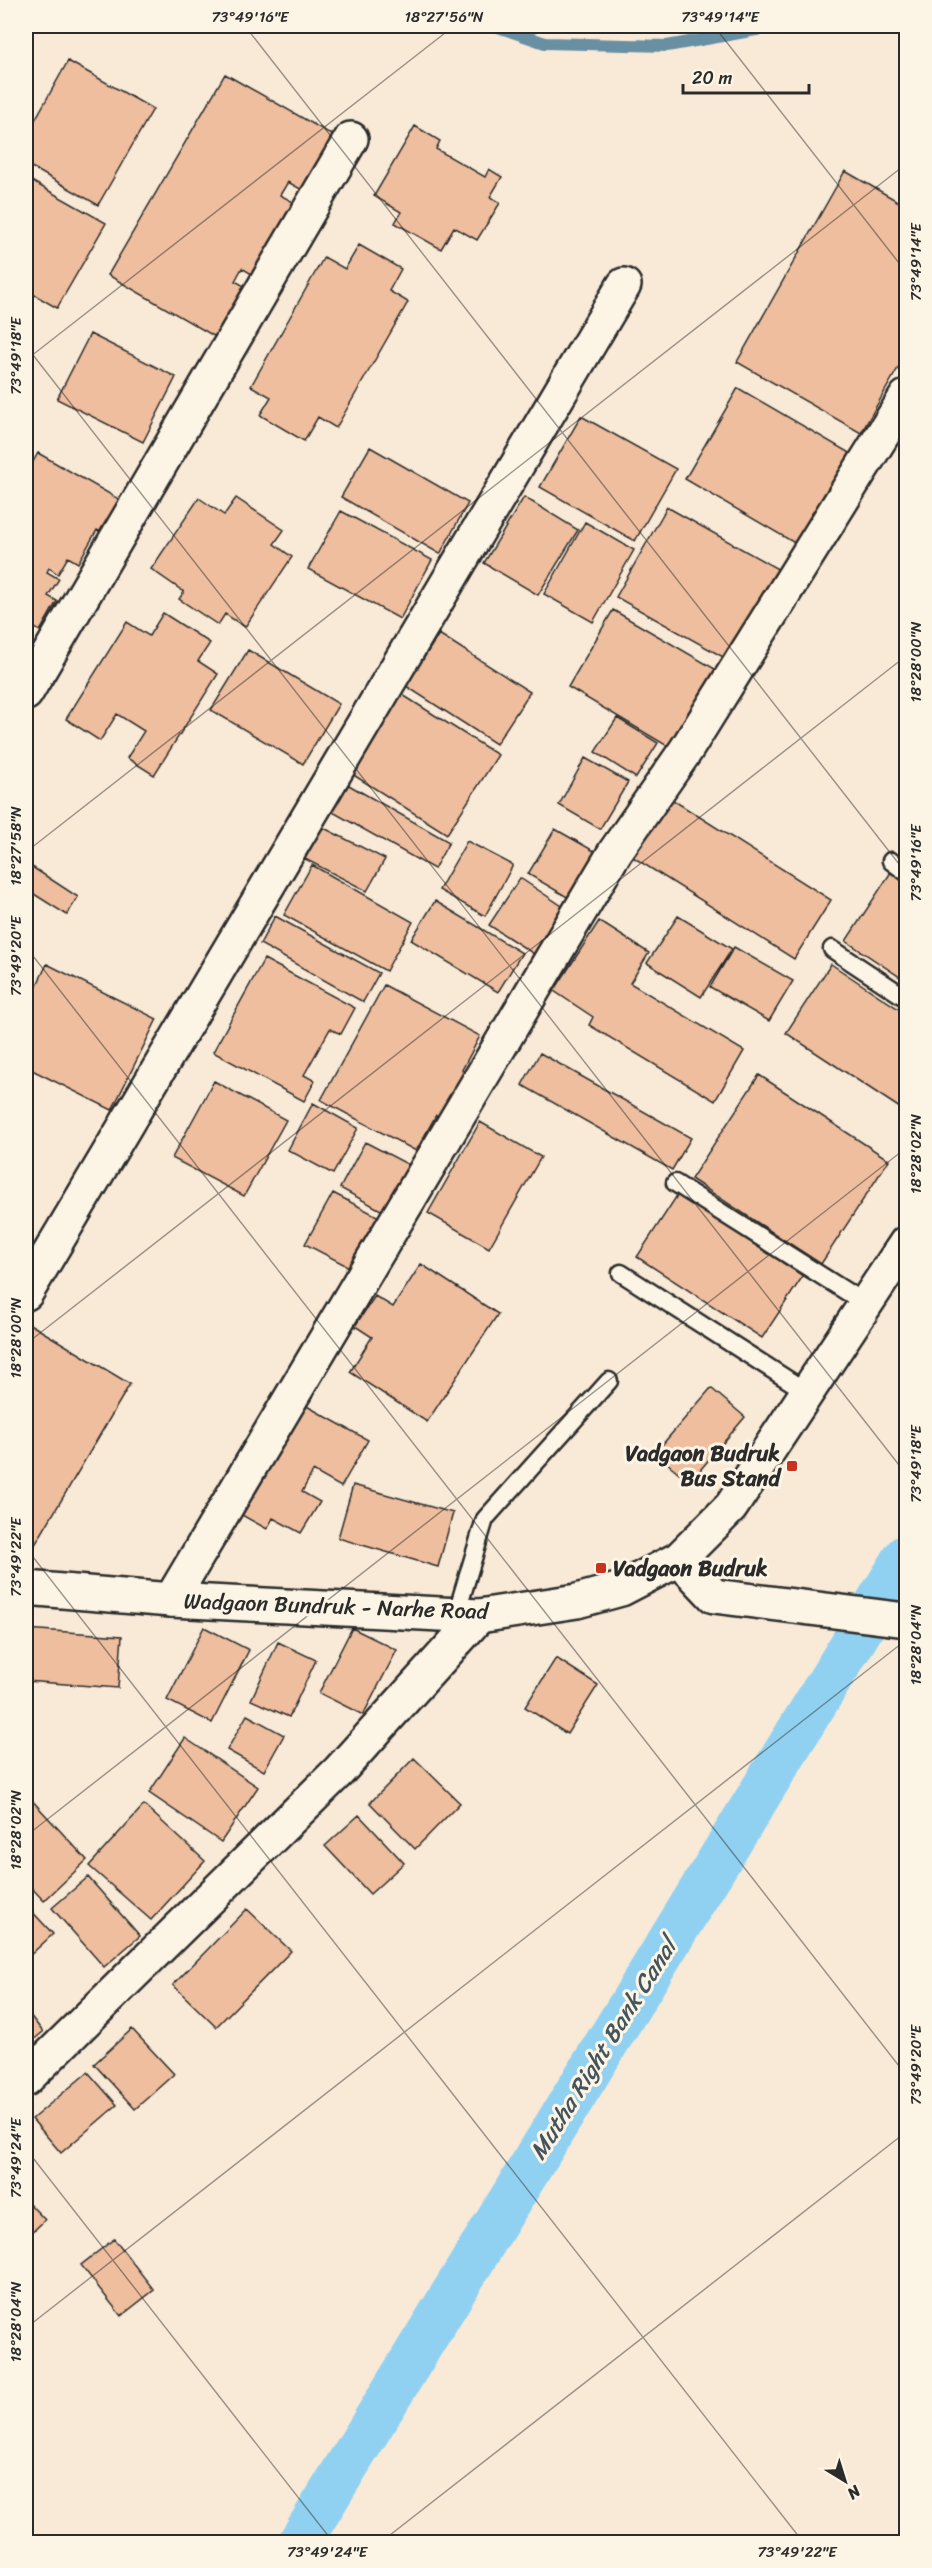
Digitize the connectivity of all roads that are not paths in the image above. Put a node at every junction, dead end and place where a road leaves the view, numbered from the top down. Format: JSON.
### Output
{"nodes":[{"id":1,"x":351,"y":139,"type":"dead end"},
{"id":2,"x":624,"y":285,"type":"dead end"},
{"id":3,"x":906,"y":397,"type":"edge"},
{"id":4,"x":26,"y":693,"type":"edge"},
{"id":5,"x":891,"y":861,"type":"dead end"},
{"id":6,"x":906,"y":872,"type":"edge"},
{"id":7,"x":832,"y":949,"type":"dead end"},
{"id":8,"x":906,"y":999,"type":"edge"},
{"id":9,"x":675,"y":1183,"type":"dead end"},
{"id":10,"x":906,"y":1243,"type":"edge"},
{"id":11,"x":621,"y":1272,"type":"dead end"},
{"id":12,"x":26,"y":1293,"type":"edge"},
{"id":13,"x":866,"y":1304,"type":"junction"},
{"id":14,"x":609,"y":1381,"type":"dead end"},
{"id":15,"x":807,"y":1392,"type":"junction"},
{"id":16,"x":680,"y":1559,"type":"junction"},
{"id":17,"x":26,"y":1588,"type":"edge"},
{"id":18,"x":171,"y":1600,"type":"junction"},
{"id":19,"x":468,"y":1616,"type":"junction"},
{"id":20,"x":906,"y":1620,"type":"edge"},
{"id":21,"x":26,"y":2079,"type":"edge"}],
"edges":[{"from":1,"to":4,"type":"street"},
{"from":2,"to":12,"type":"street"},
{"from":3,"to":18,"type":"street"},
{"from":5,"to":6,"type":"lane"},
{"from":7,"to":8,"type":"lane"},
{"from":9,"to":13,"type":"lane"},
{"from":10,"to":13,"type":"street","name":"Wadgaon Bundruk - Narhe Road"},
{"from":11,"to":15,"type":"lane"},
{"from":13,"to":15,"type":"street","name":"Wadgaon Bundruk - Narhe Road"},
{"from":14,"to":19,"type":"lane"},
{"from":15,"to":16,"type":"street","name":"Wadgaon Bundruk - Narhe Road"},
{"from":16,"to":19,"type":"street","name":"Wadgaon Bundruk - Narhe Road"},
{"from":16,"to":20,"type":"street"},
{"from":17,"to":18,"type":"street","name":"Wadgaon Bundruk - Narhe Road"},
{"from":18,"to":19,"type":"street","name":"Wadgaon Bundruk - Narhe Road"},
{"from":19,"to":21,"type":"street"}]}
